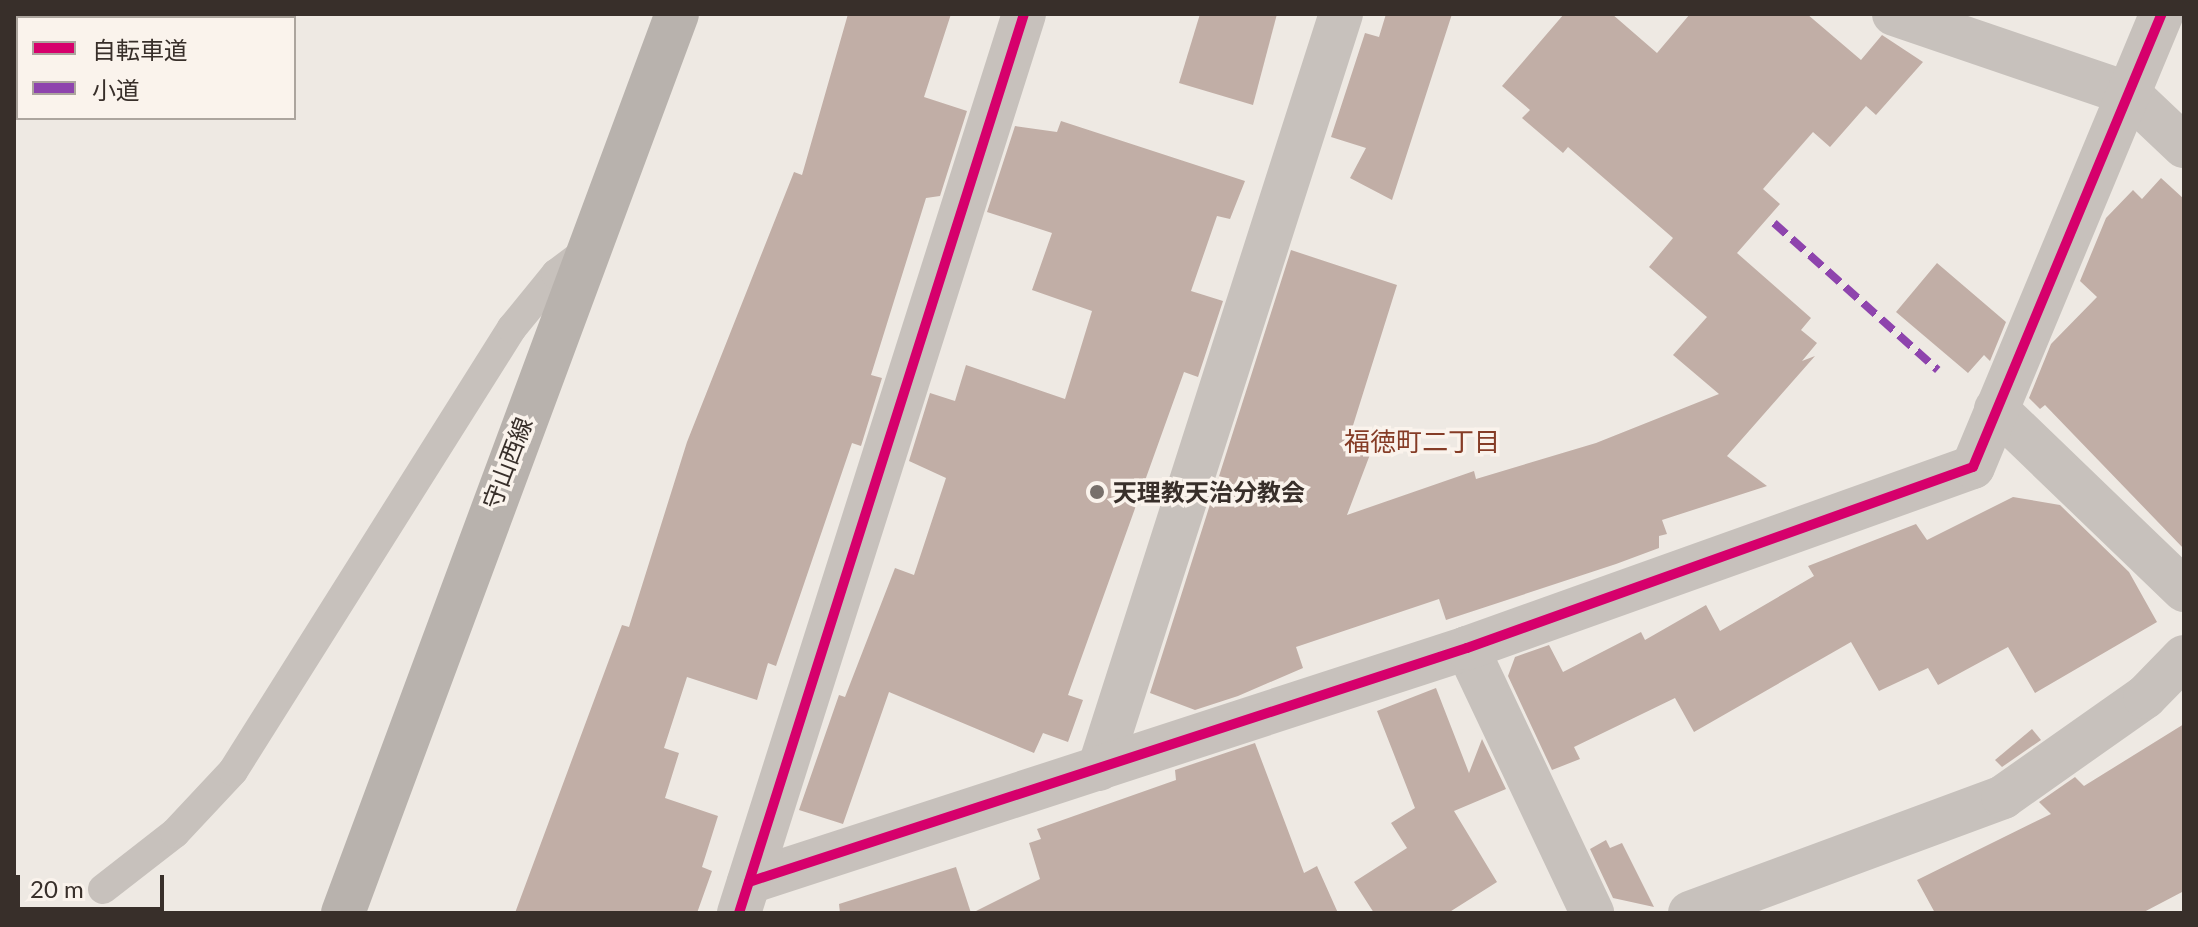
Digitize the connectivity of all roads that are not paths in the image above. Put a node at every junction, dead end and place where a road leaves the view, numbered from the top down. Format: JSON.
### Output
{"nodes":[{"id":1,"x":677,"y":14,"type":"edge"},
{"id":2,"x":1024,"y":14,"type":"edge"},
{"id":3,"x":1341,"y":14,"type":"edge"},
{"id":4,"x":1894,"y":14,"type":"edge"},
{"id":5,"x":2162,"y":14,"type":"edge"},
{"id":6,"x":2129,"y":94,"type":"junction"},
{"id":7,"x":2184,"y":146,"type":"edge"},
{"id":8,"x":588,"y":250,"type":"junction"},
{"id":9,"x":1996,"y":409,"type":"junction"},
{"id":10,"x":2184,"y":590,"type":"edge"},
{"id":11,"x":1467,"y":648,"type":"junction"},
{"id":12,"x":2184,"y":657,"type":"edge"},
{"id":13,"x":1099,"y":769,"type":"junction"},
{"id":14,"x":103,"y":889,"type":"dead end"},
{"id":15,"x":744,"y":898,"type":"edge"},
{"id":16,"x":343,"y":913,"type":"edge"},
{"id":17,"x":1592,"y":913,"type":"edge"},
{"id":18,"x":1690,"y":913,"type":"edge"}],
"edges":[{"from":1,"to":8,"type":"main road","name":"守山西線"},
{"from":2,"to":15,"type":"street"},
{"from":3,"to":13,"type":"street"},
{"from":4,"to":6,"type":"street"},
{"from":5,"to":6,"type":"street"},
{"from":6,"to":7,"type":"street"},
{"from":6,"to":9,"type":"street"},
{"from":8,"to":14,"type":"lane"},
{"from":8,"to":16,"type":"main road","name":"守山西線"},
{"from":9,"to":10,"type":"street"},
{"from":9,"to":11,"type":"street"},
{"from":11,"to":13,"type":"street"},
{"from":11,"to":17,"type":"street"},
{"from":12,"to":18,"type":"street"},
{"from":13,"to":15,"type":"street"}]}
